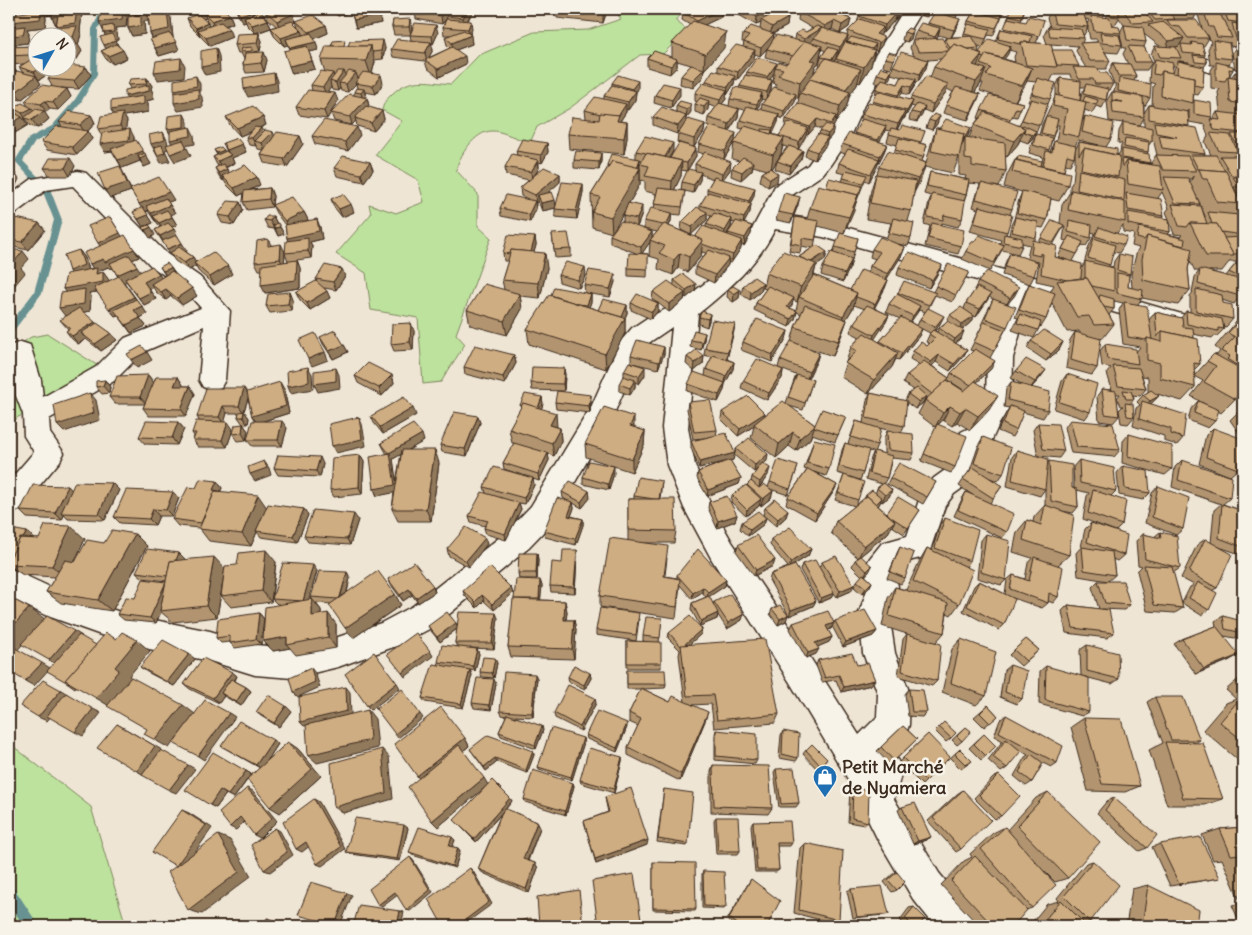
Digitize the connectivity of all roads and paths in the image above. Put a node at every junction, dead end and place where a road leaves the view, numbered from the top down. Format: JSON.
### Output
{"nodes":[{"id":1,"x":910,"y":9,"type":"edge"},
{"id":2,"x":1207,"y":65,"type":"edge"},
{"id":3,"x":1243,"y":78,"type":"edge"},
{"id":4,"x":9,"y":207,"type":"edge"},
{"id":5,"x":769,"y":220,"type":"junction"},
{"id":6,"x":1022,"y":284,"type":"junction"},
{"id":7,"x":686,"y":310,"type":"junction"},
{"id":8,"x":218,"y":311,"type":"junction"},
{"id":9,"x":1176,"y":321,"type":"edge"},
{"id":10,"x":21,"y":352,"type":"dead end"},
{"id":11,"x":212,"y":380,"type":"dead end"},
{"id":12,"x":36,"y":414,"type":"junction"},
{"id":13,"x":9,"y":501,"type":"edge"},
{"id":14,"x":9,"y":582,"type":"edge"},
{"id":15,"x":876,"y":801,"type":"junction"},
{"id":16,"x":959,"y":926,"type":"edge"}],
"edges":[{"from":1,"to":5,"type":"street"},
{"from":2,"to":3,"type":"street"},
{"from":4,"to":8,"type":"street"},
{"from":5,"to":6,"type":"street"},
{"from":5,"to":7,"type":"street"},
{"from":6,"to":9,"type":"street"},
{"from":6,"to":15,"type":"street"},
{"from":7,"to":14,"type":"street"},
{"from":7,"to":15,"type":"street"},
{"from":8,"to":11,"type":"street"},
{"from":8,"to":12,"type":"street"},
{"from":10,"to":12,"type":"street"},
{"from":12,"to":13,"type":"street"},
{"from":15,"to":16,"type":"street"}]}
